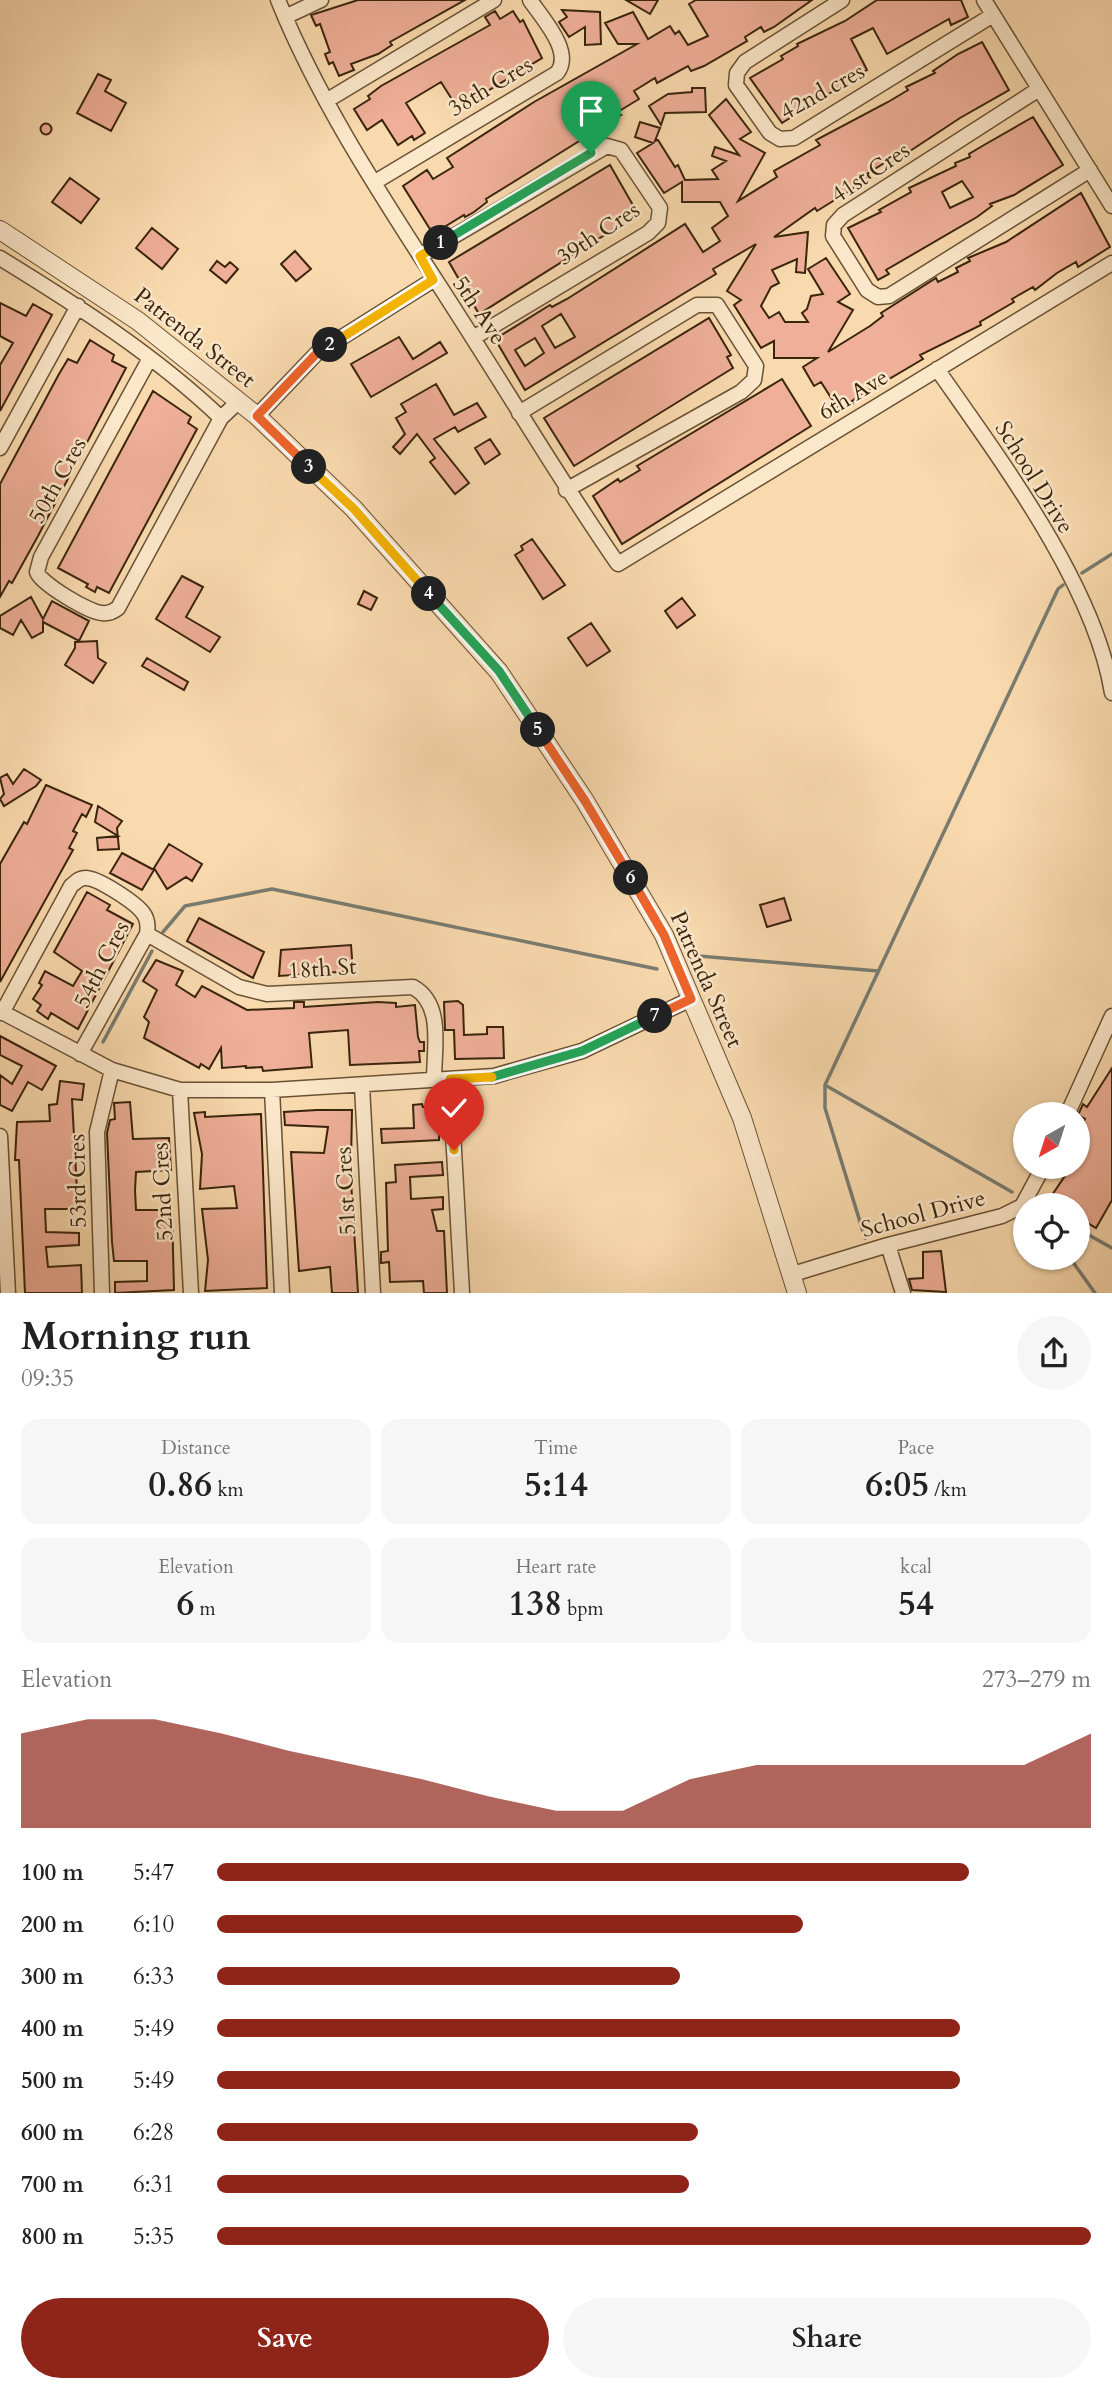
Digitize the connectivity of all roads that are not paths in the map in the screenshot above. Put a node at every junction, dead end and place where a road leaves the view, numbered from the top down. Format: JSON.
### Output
{"nodes":[{"id":1,"x":278,"y":0,"type":"edge"},
{"id":2,"x":321,"y":0,"type":"edge"},
{"id":3,"x":494,"y":0,"type":"edge"},
{"id":4,"x":530,"y":0,"type":"edge"},
{"id":5,"x":842,"y":0,"type":"edge"},
{"id":6,"x":984,"y":0,"type":"edge"},
{"id":7,"x":993,"y":15,"type":"junction"},
{"id":8,"x":285,"y":18,"type":"junction"},
{"id":9,"x":1039,"y":89,"type":"junction"},
{"id":10,"x":326,"y":100,"type":"junction"},
{"id":11,"x":1090,"y":170,"type":"junction"},
{"id":12,"x":375,"y":182,"type":"junction"},
{"id":13,"x":1112,"y":206,"type":"edge"},
{"id":14,"x":0,"y":230,"type":"edge"},
{"id":15,"x":420,"y":256,"type":"junction"},
{"id":16,"x":0,"y":258,"type":"edge"},
{"id":17,"x":1112,"y":263,"type":"edge"},
{"id":18,"x":433,"y":280,"type":"junction"},
{"id":19,"x":78,"y":306,"type":"junction"},
{"id":20,"x":473,"y":338,"type":"junction"},
{"id":21,"x":150,"y":358,"type":"junction"},
{"id":22,"x":937,"y":369,"type":"junction"},
{"id":23,"x":239,"y":401,"type":"junction"},
{"id":24,"x":519,"y":413,"type":"junction"},
{"id":25,"x":257,"y":416,"type":"junction"},
{"id":26,"x":221,"y":418,"type":"junction"},
{"id":27,"x":0,"y":448,"type":"edge"},
{"id":28,"x":566,"y":490,"type":"junction"},
{"id":29,"x":618,"y":564,"type":"joint"},
{"id":30,"x":1112,"y":693,"type":"edge"},
{"id":31,"x":148,"y":934,"type":"junction"},
{"id":32,"x":691,"y":999,"type":"junction"},
{"id":33,"x":1,"y":1012,"type":"edge"},
{"id":34,"x":1112,"y":1016,"type":"edge"},
{"id":35,"x":80,"y":1054,"type":"junction"},
{"id":36,"x":112,"y":1070,"type":"junction"},
{"id":37,"x":450,"y":1079,"type":"junction"},
{"id":38,"x":435,"y":1080,"type":"junction"},
{"id":39,"x":362,"y":1086,"type":"junction"},
{"id":40,"x":180,"y":1090,"type":"junction"},
{"id":41,"x":272,"y":1090,"type":"junction"},
{"id":42,"x":1073,"y":1102,"type":"edge"},
{"id":43,"x":0,"y":1136,"type":"edge"},
{"id":44,"x":1036,"y":1180,"type":"edge"},
{"id":45,"x":888,"y":1245,"type":"junction"},
{"id":46,"x":793,"y":1274,"type":"junction"},
{"id":47,"x":8,"y":1293,"type":"edge"},
{"id":48,"x":102,"y":1293,"type":"edge"},
{"id":49,"x":191,"y":1293,"type":"edge"},
{"id":50,"x":282,"y":1293,"type":"edge"},
{"id":51,"x":373,"y":1293,"type":"edge"},
{"id":52,"x":462,"y":1293,"type":"edge"},
{"id":53,"x":797,"y":1293,"type":"edge"},
{"id":54,"x":903,"y":1293,"type":"edge"}],
"edges":[{"from":1,"to":8,"type":"street","name":"5th Ave"},
{"from":2,"to":8,"type":"street"},
{"from":3,"to":10,"type":"street"},
{"from":4,"to":12,"type":"street","name":"38th Cres"},
{"from":5,"to":7,"type":"street","name":"42nd cres"},
{"from":6,"to":7,"type":"street"},
{"from":7,"to":9,"type":"street"},
{"from":8,"to":10,"type":"street","name":"5th Ave"},
{"from":9,"to":11,"type":"street"},
{"from":9,"to":11,"type":"street","name":"41st Cres"},
{"from":10,"to":12,"type":"street","name":"5th Ave"},
{"from":11,"to":13,"type":"street"},
{"from":12,"to":15,"type":"street","name":"5th Ave"},
{"from":14,"to":23,"type":"street","name":"Patrenda Street"},
{"from":15,"to":18,"type":"street","name":"5th Ave"},
{"from":15,"to":20,"type":"street","name":"39th Cres"},
{"from":16,"to":19,"type":"street"},
{"from":17,"to":22,"type":"street","name":"6th Ave"},
{"from":18,"to":20,"type":"street","name":"5th Ave"},
{"from":18,"to":25,"type":"street"},
{"from":19,"to":21,"type":"street"},
{"from":19,"to":27,"type":"street"},
{"from":20,"to":24,"type":"street","name":"5th Ave"},
{"from":21,"to":26,"type":"street"},
{"from":21,"to":26,"type":"street","name":"50th Cres"},
{"from":22,"to":29,"type":"street","name":"6th Ave"},
{"from":22,"to":30,"type":"street","name":"School Drive"},
{"from":23,"to":25,"type":"street","name":"Patrenda Street"},
{"from":23,"to":26,"type":"street"},
{"from":24,"to":28,"type":"street","name":"5th Ave"},
{"from":24,"to":28,"type":"street"},
{"from":25,"to":32,"type":"street","name":"Patrenda Street"},
{"from":28,"to":29,"type":"street","name":"5th Ave"},
{"from":31,"to":33,"type":"street","name":"54th Cres"},
{"from":31,"to":35,"type":"street","name":"54th Cres"},
{"from":31,"to":38,"type":"street","name":"18th St"},
{"from":32,"to":37,"type":"street"},
{"from":32,"to":46,"type":"street","name":"Patrenda Street"},
{"from":33,"to":35,"type":"street"},
{"from":34,"to":42,"type":"street"},
{"from":35,"to":36,"type":"street"},
{"from":36,"to":40,"type":"street"},
{"from":36,"to":48,"type":"street","name":"53rd Cres"},
{"from":37,"to":38,"type":"street"},
{"from":37,"to":52,"type":"street"},
{"from":38,"to":39,"type":"street"},
{"from":39,"to":41,"type":"street"},
{"from":39,"to":51,"type":"street","name":"51st Cres"},
{"from":40,"to":41,"type":"street"},
{"from":40,"to":49,"type":"street","name":"52nd Cres"},
{"from":41,"to":50,"type":"street"},
{"from":43,"to":47,"type":"street"},
{"from":44,"to":45,"type":"street","name":"School Drive"},
{"from":45,"to":46,"type":"street","name":"School Drive"},
{"from":45,"to":54,"type":"street"},
{"from":46,"to":53,"type":"street","name":"Patrenda Street"}]}
